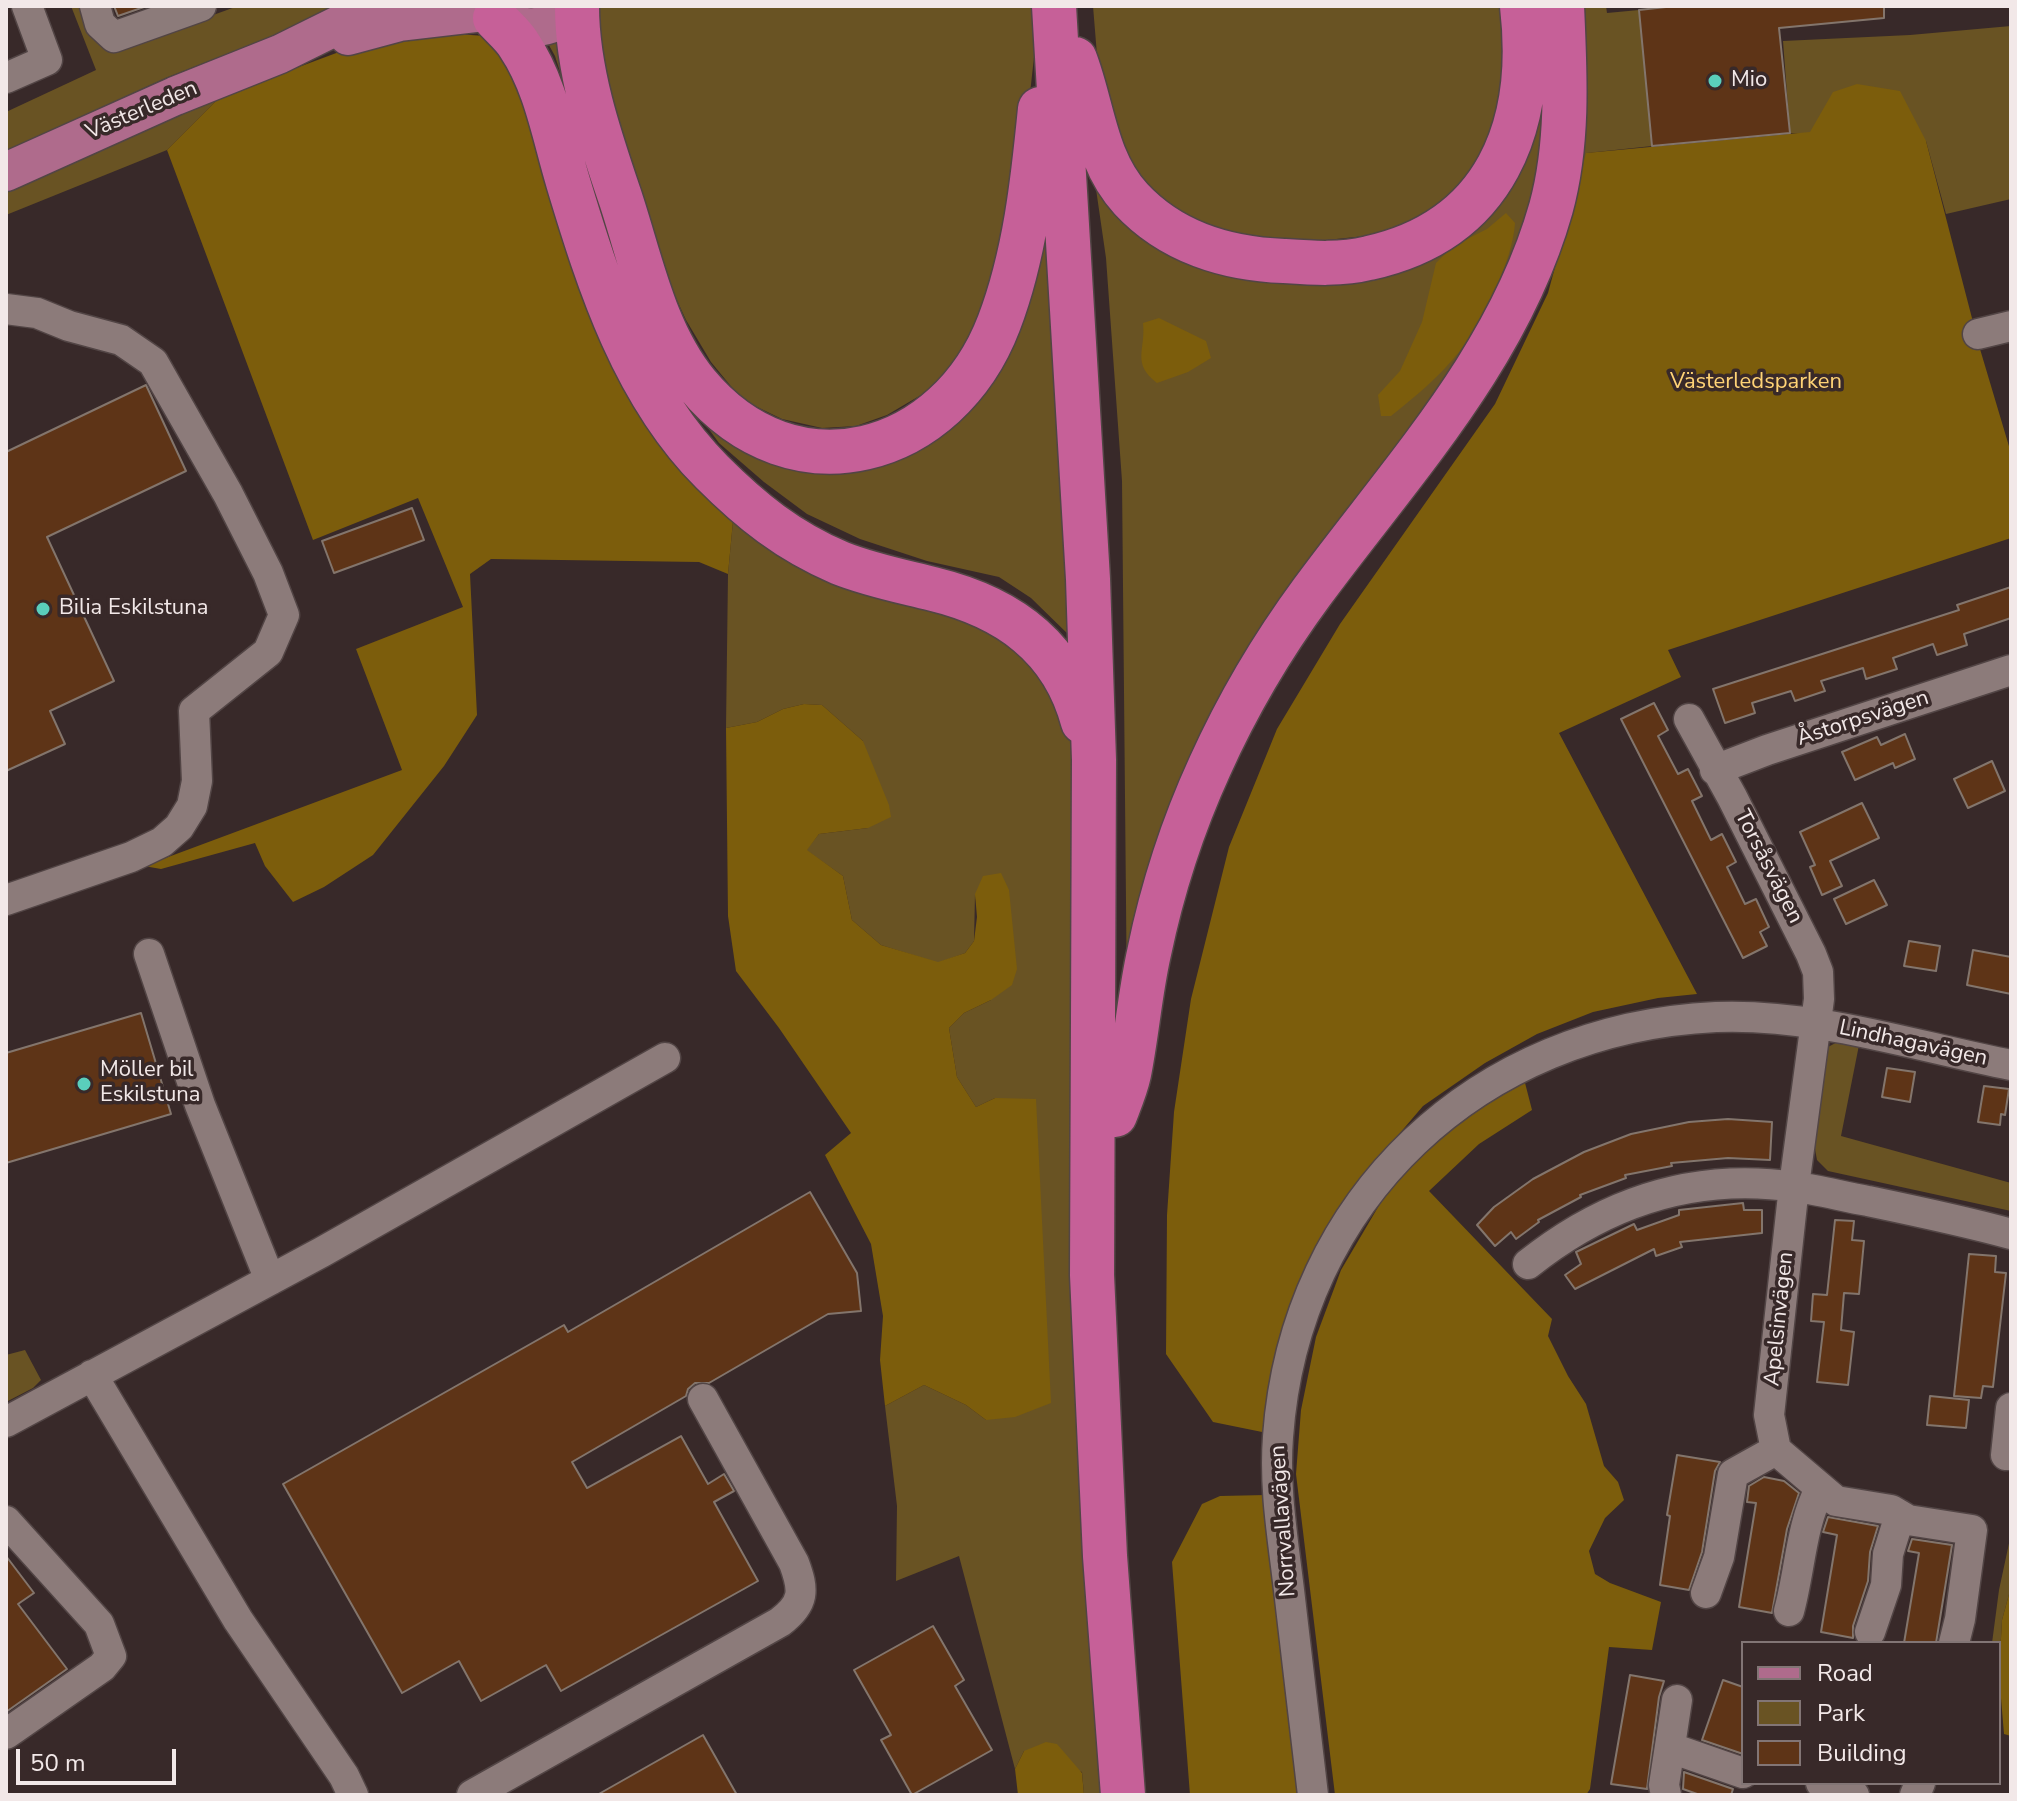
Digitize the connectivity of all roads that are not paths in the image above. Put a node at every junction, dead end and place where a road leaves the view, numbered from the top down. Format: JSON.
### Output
{"nodes":[{"id":1,"x":27,"y":6,"type":"edge"},
{"id":2,"x":95,"y":6,"type":"edge"},
{"id":3,"x":201,"y":6,"type":"edge"},
{"id":4,"x":377,"y":6,"type":"edge"},
{"id":5,"x":577,"y":6,"type":"edge"},
{"id":6,"x":1522,"y":6,"type":"edge"},
{"id":7,"x":1562,"y":6,"type":"edge"},
{"id":8,"x":488,"y":12,"type":"edge"},
{"id":9,"x":1063,"y":25,"type":"edge"},
{"id":10,"x":280,"y":54,"type":"junction"},
{"id":11,"x":6,"y":78,"type":"edge"},
{"id":12,"x":6,"y":172,"type":"edge"},
{"id":13,"x":6,"y":309,"type":"edge"},
{"id":14,"x":2011,"y":326,"type":"edge"},
{"id":15,"x":1978,"y":334,"type":"dead end"},
{"id":16,"x":2011,"y":670,"type":"edge"},
{"id":17,"x":1689,"y":719,"type":"dead end"},
{"id":18,"x":1094,"y":760,"type":"junction"},
{"id":19,"x":1715,"y":770,"type":"junction"},
{"id":20,"x":6,"y":900,"type":"edge"},
{"id":21,"x":149,"y":954,"type":"dead end"},
{"id":22,"x":1815,"y":1024,"type":"junction"},
{"id":23,"x":665,"y":1058,"type":"dead end"},
{"id":24,"x":2011,"y":1065,"type":"edge"},
{"id":25,"x":1115,"y":1115,"type":"junction"},
{"id":26,"x":1794,"y":1186,"type":"junction"},
{"id":27,"x":2011,"y":1234,"type":"edge"},
{"id":28,"x":1528,"y":1264,"type":"dead end"},
{"id":29,"x":270,"y":1280,"type":"junction"},
{"id":30,"x":92,"y":1375,"type":"junction"},
{"id":31,"x":703,"y":1399,"type":"dead end"},
{"id":32,"x":2011,"y":1408,"type":"edge"},
{"id":33,"x":6,"y":1422,"type":"edge"},
{"id":34,"x":1776,"y":1450,"type":"junction"},
{"id":35,"x":2006,"y":1455,"type":"dead end"},
{"id":36,"x":1820,"y":1489,"type":"junction"},
{"id":37,"x":1900,"y":1515,"type":"junction"},
{"id":38,"x":6,"y":1521,"type":"edge"},
{"id":39,"x":1706,"y":1593,"type":"dead end"},
{"id":40,"x":1789,"y":1611,"type":"dead end"},
{"id":41,"x":1870,"y":1632,"type":"dead end"},
{"id":42,"x":1954,"y":1641,"type":"edge"},
{"id":43,"x":1677,"y":1700,"type":"dead end"},
{"id":44,"x":6,"y":1734,"type":"edge"},
{"id":45,"x":1671,"y":1748,"type":"junction"},
{"id":46,"x":1741,"y":1772,"type":"edge"},
{"id":47,"x":353,"y":1795,"type":"edge"},
{"id":48,"x":472,"y":1795,"type":"edge"},
{"id":49,"x":1123,"y":1795,"type":"edge"},
{"id":50,"x":1147,"y":1795,"type":"edge"},
{"id":51,"x":1313,"y":1795,"type":"edge"},
{"id":52,"x":1666,"y":1795,"type":"edge"}],
"edges":[{"from":1,"to":11,"type":"street"},
{"from":2,"to":3,"type":"street"},
{"from":4,"to":10,"type":"main road","name":"Västerleden"},
{"from":5,"to":8,"type":"main road"},
{"from":5,"to":9,"type":"highway"},
{"from":6,"to":9,"type":"highway"},
{"from":7,"to":25,"type":"highway"},
{"from":8,"to":10,"type":"main road","name":"Västerleden"},
{"from":8,"to":18,"type":"highway"},
{"from":9,"to":18,"type":"highway"},
{"from":9,"to":25,"type":"highway"},
{"from":10,"to":12,"type":"main road","name":"Västerleden"},
{"from":13,"to":20,"type":"street"},
{"from":14,"to":15,"type":"street"},
{"from":16,"to":19,"type":"street","name":"Åstorpsvägen"},
{"from":17,"to":19,"type":"street","name":"Torsåsvägen"},
{"from":18,"to":49,"type":"highway"},
{"from":19,"to":22,"type":"street","name":"Torsåsvägen"},
{"from":21,"to":29,"type":"street"},
{"from":22,"to":24,"type":"street","name":"Lindhagavägen"},
{"from":22,"to":26,"type":"street","name":"Apelsinvägen"},
{"from":22,"to":51,"type":"street","name":"Norrvallavägen"},
{"from":23,"to":29,"type":"street"},
{"from":25,"to":50,"type":"highway"},
{"from":26,"to":27,"type":"street"},
{"from":26,"to":28,"type":"street"},
{"from":26,"to":34,"type":"street","name":"Apelsinvägen"},
{"from":29,"to":30,"type":"street"},
{"from":30,"to":33,"type":"street"},
{"from":30,"to":47,"type":"street"},
{"from":31,"to":48,"type":"street"},
{"from":32,"to":35,"type":"street"},
{"from":34,"to":36,"type":"street"},
{"from":34,"to":39,"type":"street"},
{"from":36,"to":37,"type":"street"},
{"from":36,"to":40,"type":"street"},
{"from":37,"to":41,"type":"street"},
{"from":37,"to":42,"type":"street"},
{"from":38,"to":44,"type":"street"},
{"from":43,"to":45,"type":"street"},
{"from":45,"to":46,"type":"street"},
{"from":45,"to":52,"type":"street"}]}
